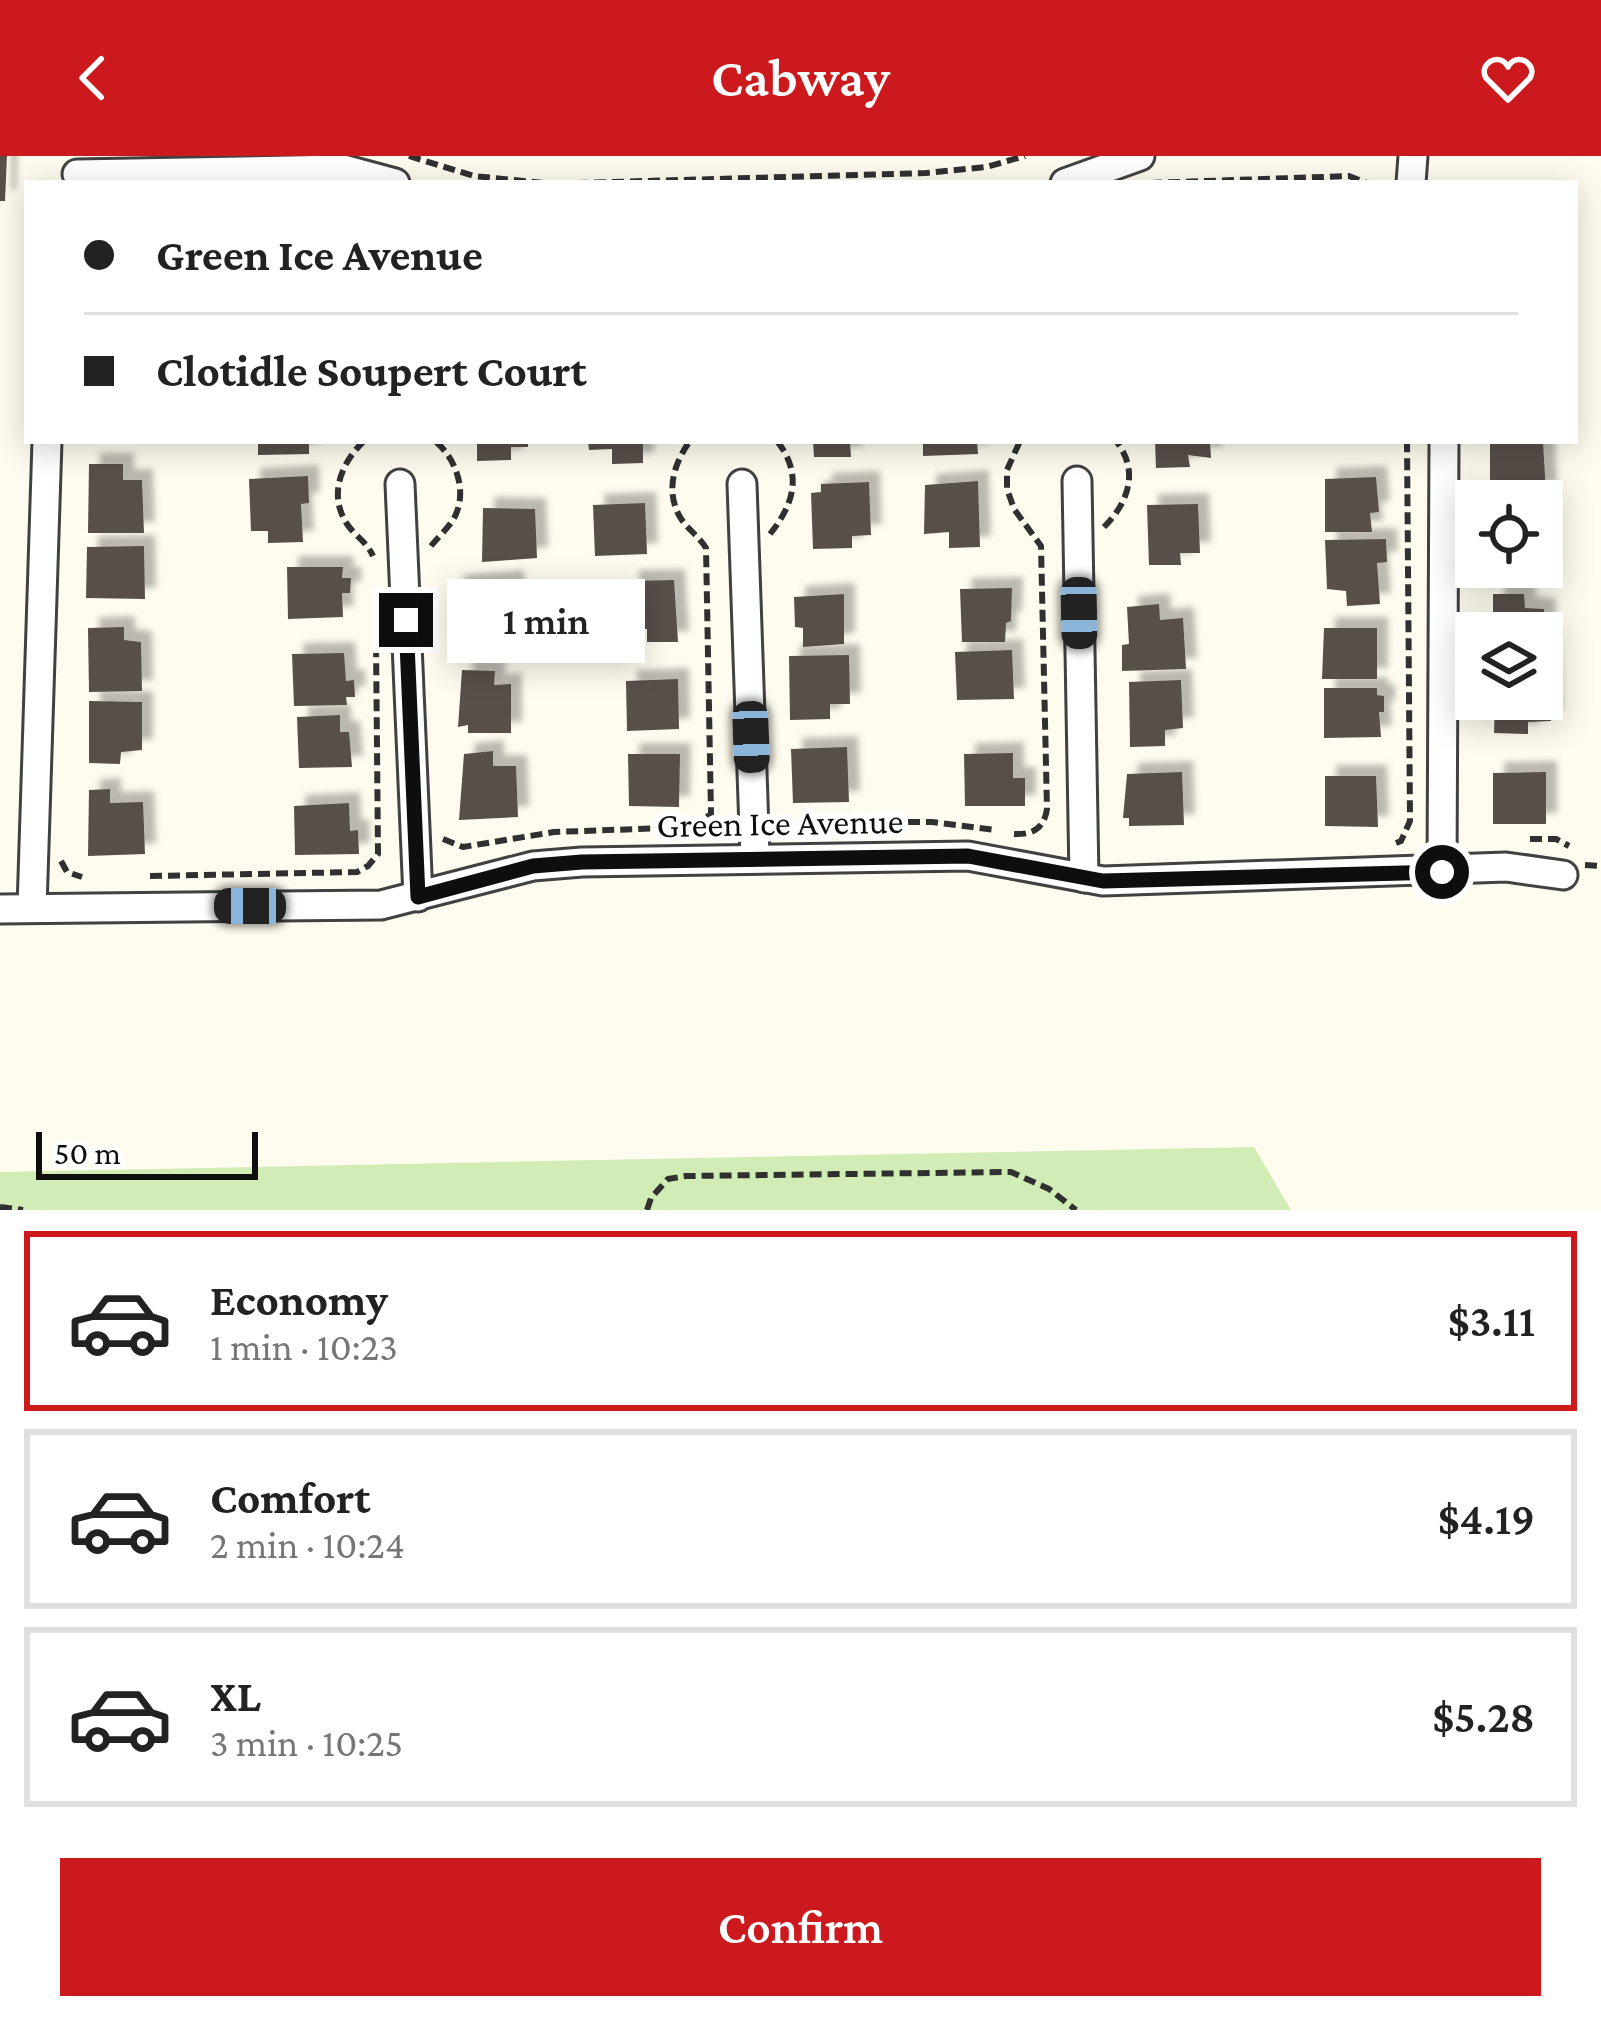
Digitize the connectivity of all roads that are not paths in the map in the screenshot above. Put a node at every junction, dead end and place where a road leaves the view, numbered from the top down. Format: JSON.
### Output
{"nodes":[{"id":1,"x":1141,"y":156,"type":"edge"},
{"id":2,"x":77,"y":171,"type":"edge"},
{"id":3,"x":382,"y":180,"type":"edge"},
{"id":4,"x":1073,"y":180,"type":"edge"},
{"id":5,"x":47,"y":444,"type":"edge"},
{"id":6,"x":1444,"y":444,"type":"edge"},
{"id":7,"x":1077,"y":481,"type":"dead end"},
{"id":8,"x":400,"y":484,"type":"dead end"},
{"id":9,"x":742,"y":484,"type":"dead end"},
{"id":10,"x":755,"y":859,"type":"junction"},
{"id":11,"x":1442,"y":872,"type":"junction"},
{"id":12,"x":1563,"y":875,"type":"dead end"},
{"id":13,"x":1084,"y":878,"type":"junction"},
{"id":14,"x":418,"y":897,"type":"junction"},
{"id":15,"x":0,"y":908,"type":"edge"},
{"id":16,"x":32,"y":908,"type":"junction"}],
"edges":[{"from":1,"to":4,"type":"street"},
{"from":2,"to":3,"type":"street"},
{"from":5,"to":16,"type":"street"},
{"from":6,"to":11,"type":"street"},
{"from":7,"to":13,"type":"street"},
{"from":8,"to":14,"type":"street"},
{"from":9,"to":10,"type":"street"},
{"from":10,"to":13,"type":"street","name":"Green Ice Avenue"},
{"from":10,"to":14,"type":"street","name":"Green Ice Avenue"},
{"from":11,"to":12,"type":"street","name":"Green Ice Avenue"},
{"from":11,"to":13,"type":"street","name":"Green Ice Avenue"},
{"from":14,"to":16,"type":"street","name":"Green Ice Avenue"},
{"from":15,"to":16,"type":"street","name":"Green Ice Avenue"}]}
